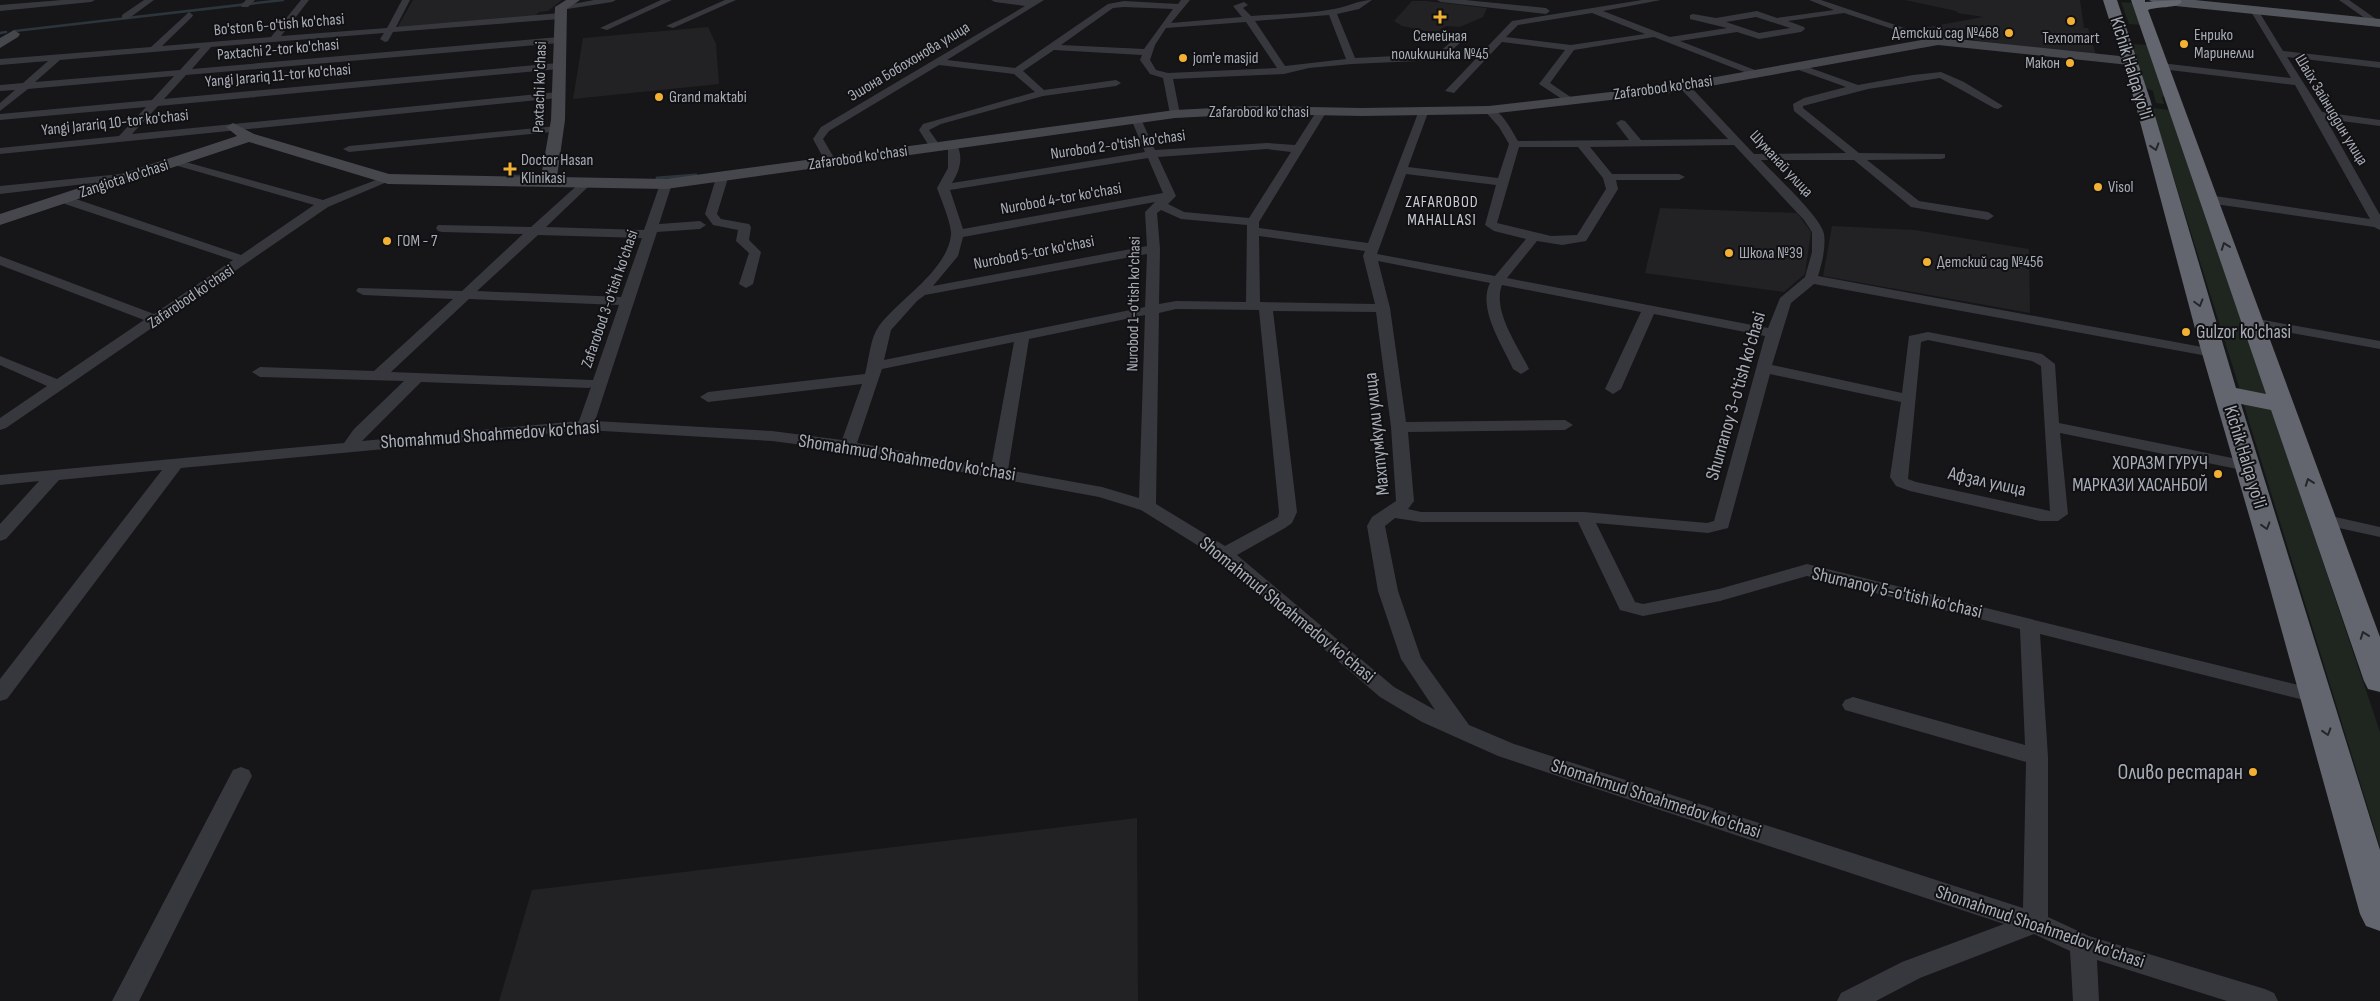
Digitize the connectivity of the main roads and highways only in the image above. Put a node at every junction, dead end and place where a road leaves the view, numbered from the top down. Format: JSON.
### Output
{"nodes":[{"id":1,"x":2110,"y":0,"type":"edge"},
{"id":2,"x":2188,"y":0,"type":"edge"},
{"id":3,"x":2226,"y":2,"type":"edge"},
{"id":4,"x":2145,"y":3,"type":"edge"},
{"id":5,"x":2377,"y":20,"type":"edge"},
{"id":6,"x":2126,"y":52,"type":"junction"},
{"id":7,"x":2158,"y":56,"type":"junction"},
{"id":8,"x":2142,"y":103,"type":"junction"},
{"id":9,"x":2176,"y":108,"type":"junction"},
{"id":10,"x":2225,"y":393,"type":"junction"},
{"id":11,"x":2282,"y":405,"type":"junction"},
{"id":12,"x":2380,"y":681,"type":"edge"},
{"id":13,"x":2380,"y":914,"type":"edge"}],
"edges":[{"from":1,"to":6,"type":"highway","name":"Kichik Halqa yo'li"},
{"from":2,"to":3,"type":"main road"},
{"from":3,"to":5,"type":"main road"},
{"from":4,"to":5,"type":"main road"},
{"from":4,"to":7,"type":"highway","name":"Kichik Halqa yo'li"},
{"from":6,"to":7,"type":"highway"},
{"from":6,"to":8,"type":"highway","name":"Kichik Halqa yo'li"},
{"from":7,"to":9,"type":"highway","name":"Kichik Halqa yo'li"},
{"from":8,"to":9,"type":"highway"},
{"from":8,"to":10,"type":"highway","name":"Kichik Halqa yo'li","one_way":true},
{"from":11,"to":9,"type":"highway","name":"Kichik Halqa yo'li","one_way":true},
{"from":10,"to":11,"type":"highway"},
{"from":10,"to":13,"type":"highway","name":"Kichik Halqa yo'li","one_way":true},
{"from":12,"to":11,"type":"highway","name":"Kichik Halqa yo'li","one_way":true}]}
